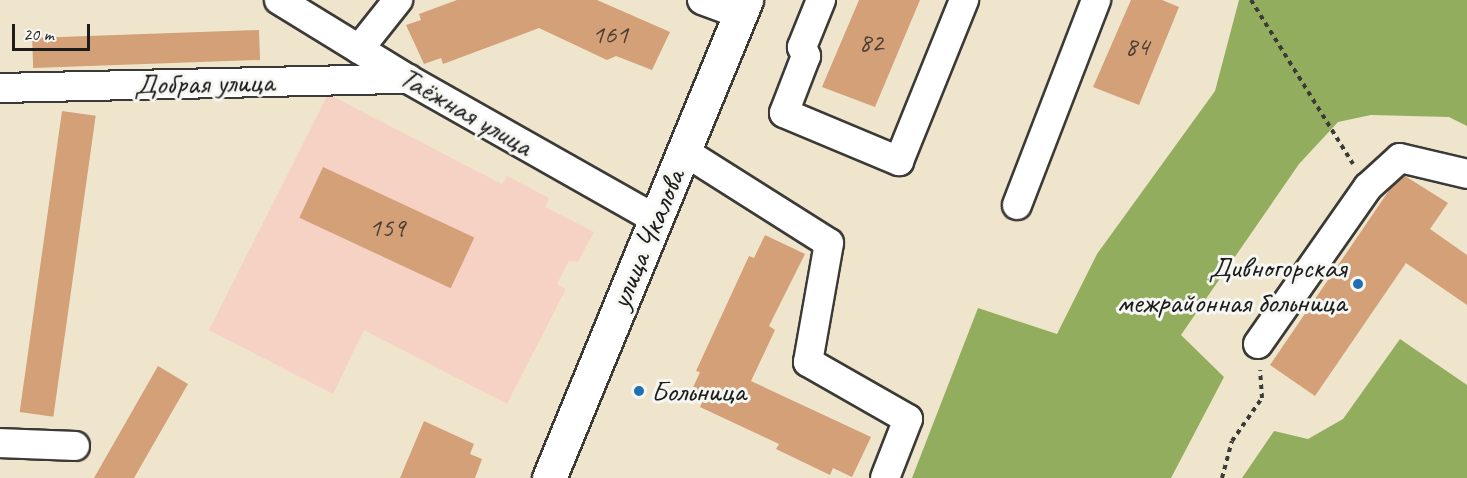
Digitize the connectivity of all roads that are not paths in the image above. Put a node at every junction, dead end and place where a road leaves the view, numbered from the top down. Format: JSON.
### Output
{"nodes":[{"id":1,"x":279,"y":0,"type":"edge"},
{"id":2,"x":398,"y":0,"type":"edge"},
{"id":3,"x":702,"y":0,"type":"edge"},
{"id":4,"x":821,"y":0,"type":"edge"},
{"id":5,"x":964,"y":0,"type":"edge"},
{"id":6,"x":1096,"y":0,"type":"edge"},
{"id":7,"x":743,"y":7,"type":"edge"},
{"id":8,"x":359,"y":49,"type":"junction"},
{"id":9,"x":408,"y":79,"type":"junction"},
{"id":10,"x":0,"y":88,"type":"edge"},
{"id":11,"x":685,"y":152,"type":"junction"},
{"id":12,"x":1467,"y":174,"type":"edge"},
{"id":13,"x":1017,"y":205,"type":"dead end"},
{"id":14,"x":654,"y":219,"type":"junction"},
{"id":15,"x":1258,"y":344,"type":"dead end"},
{"id":16,"x":0,"y":443,"type":"edge"},
{"id":17,"x":75,"y":446,"type":"dead end"},
{"id":18,"x":549,"y":478,"type":"edge"},
{"id":19,"x":885,"y":478,"type":"edge"}],
"edges":[{"from":1,"to":8,"type":"street","name":"Таёжная улица"},
{"from":2,"to":8,"type":"street"},
{"from":3,"to":7,"type":"street"},
{"from":4,"to":5,"type":"street"},
{"from":6,"to":13,"type":"street"},
{"from":7,"to":11,"type":"main road","name":"улица Чкалова"},
{"from":8,"to":9,"type":"street","name":"Таёжная улица"},
{"from":9,"to":10,"type":"street","name":"Добрая улица"},
{"from":9,"to":14,"type":"street","name":"Таёжная улица"},
{"from":11,"to":14,"type":"main road","name":"улица Чкалова"},
{"from":11,"to":19,"type":"street"},
{"from":12,"to":15,"type":"street"},
{"from":14,"to":18,"type":"main road","name":"улица Чкалова"},
{"from":16,"to":17,"type":"street"}]}
